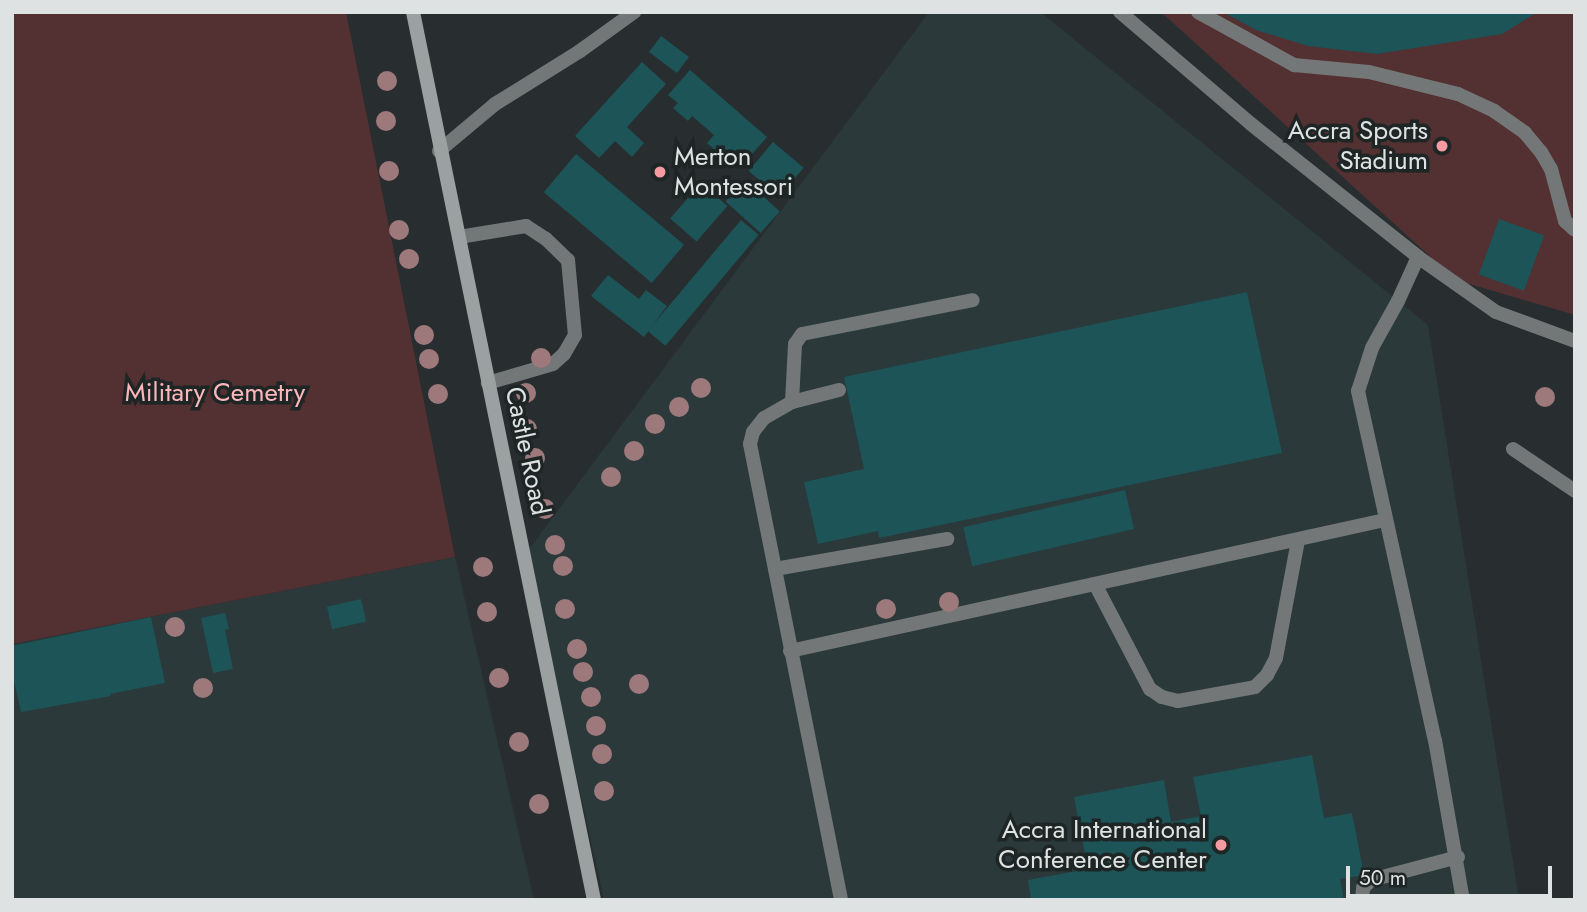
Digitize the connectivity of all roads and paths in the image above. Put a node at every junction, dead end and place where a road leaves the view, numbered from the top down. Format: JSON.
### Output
{"nodes":[{"id":1,"x":413,"y":12,"type":"edge"},
{"id":2,"x":634,"y":12,"type":"edge"},
{"id":3,"x":1120,"y":12,"type":"edge"},
{"id":4,"x":1198,"y":12,"type":"edge"},
{"id":5,"x":439,"y":151,"type":"junction"},
{"id":6,"x":1575,"y":230,"type":"edge"},
{"id":7,"x":459,"y":237,"type":"junction"},
{"id":8,"x":1418,"y":257,"type":"junction"},
{"id":9,"x":973,"y":300,"type":"dead end"},
{"id":10,"x":1575,"y":341,"type":"edge"},
{"id":11,"x":488,"y":383,"type":"junction"},
{"id":12,"x":839,"y":390,"type":"dead end"},
{"id":13,"x":792,"y":402,"type":"junction"},
{"id":14,"x":1513,"y":449,"type":"dead end"},
{"id":15,"x":1575,"y":491,"type":"edge"},
{"id":16,"x":1385,"y":520,"type":"junction"},
{"id":17,"x":947,"y":539,"type":"dead end"},
{"id":18,"x":1298,"y":540,"type":"junction"},
{"id":19,"x":775,"y":569,"type":"junction"},
{"id":20,"x":1095,"y":584,"type":"junction"},
{"id":21,"x":790,"y":650,"type":"junction"},
{"id":22,"x":1458,"y":857,"type":"junction"},
{"id":23,"x":594,"y":900,"type":"edge"},
{"id":24,"x":841,"y":900,"type":"edge"},
{"id":25,"x":1362,"y":900,"type":"edge"},
{"id":26,"x":1464,"y":900,"type":"edge"}],
"edges":[{"from":1,"to":5,"type":"main road","name":"Castle Road"},
{"from":2,"to":5,"type":"lane"},
{"from":3,"to":8,"type":"lane"},
{"from":4,"to":6,"type":"lane"},
{"from":5,"to":7,"type":"main road","name":"Castle Road"},
{"from":7,"to":11,"type":"main road","name":"Castle Road"},
{"from":7,"to":11,"type":"lane"},
{"from":8,"to":10,"type":"lane"},
{"from":8,"to":16,"type":"lane"},
{"from":9,"to":13,"type":"lane"},
{"from":11,"to":23,"type":"main road","name":"Castle Road"},
{"from":12,"to":13,"type":"lane"},
{"from":13,"to":19,"type":"lane"},
{"from":14,"to":15,"type":"lane"},
{"from":16,"to":18,"type":"lane"},
{"from":16,"to":22,"type":"lane"},
{"from":17,"to":19,"type":"lane"},
{"from":18,"to":20,"type":"lane"},
{"from":18,"to":20,"type":"lane"},
{"from":19,"to":21,"type":"lane"},
{"from":20,"to":21,"type":"lane"},
{"from":21,"to":24,"type":"lane"},
{"from":22,"to":25,"type":"lane"},
{"from":22,"to":26,"type":"lane"}]}
